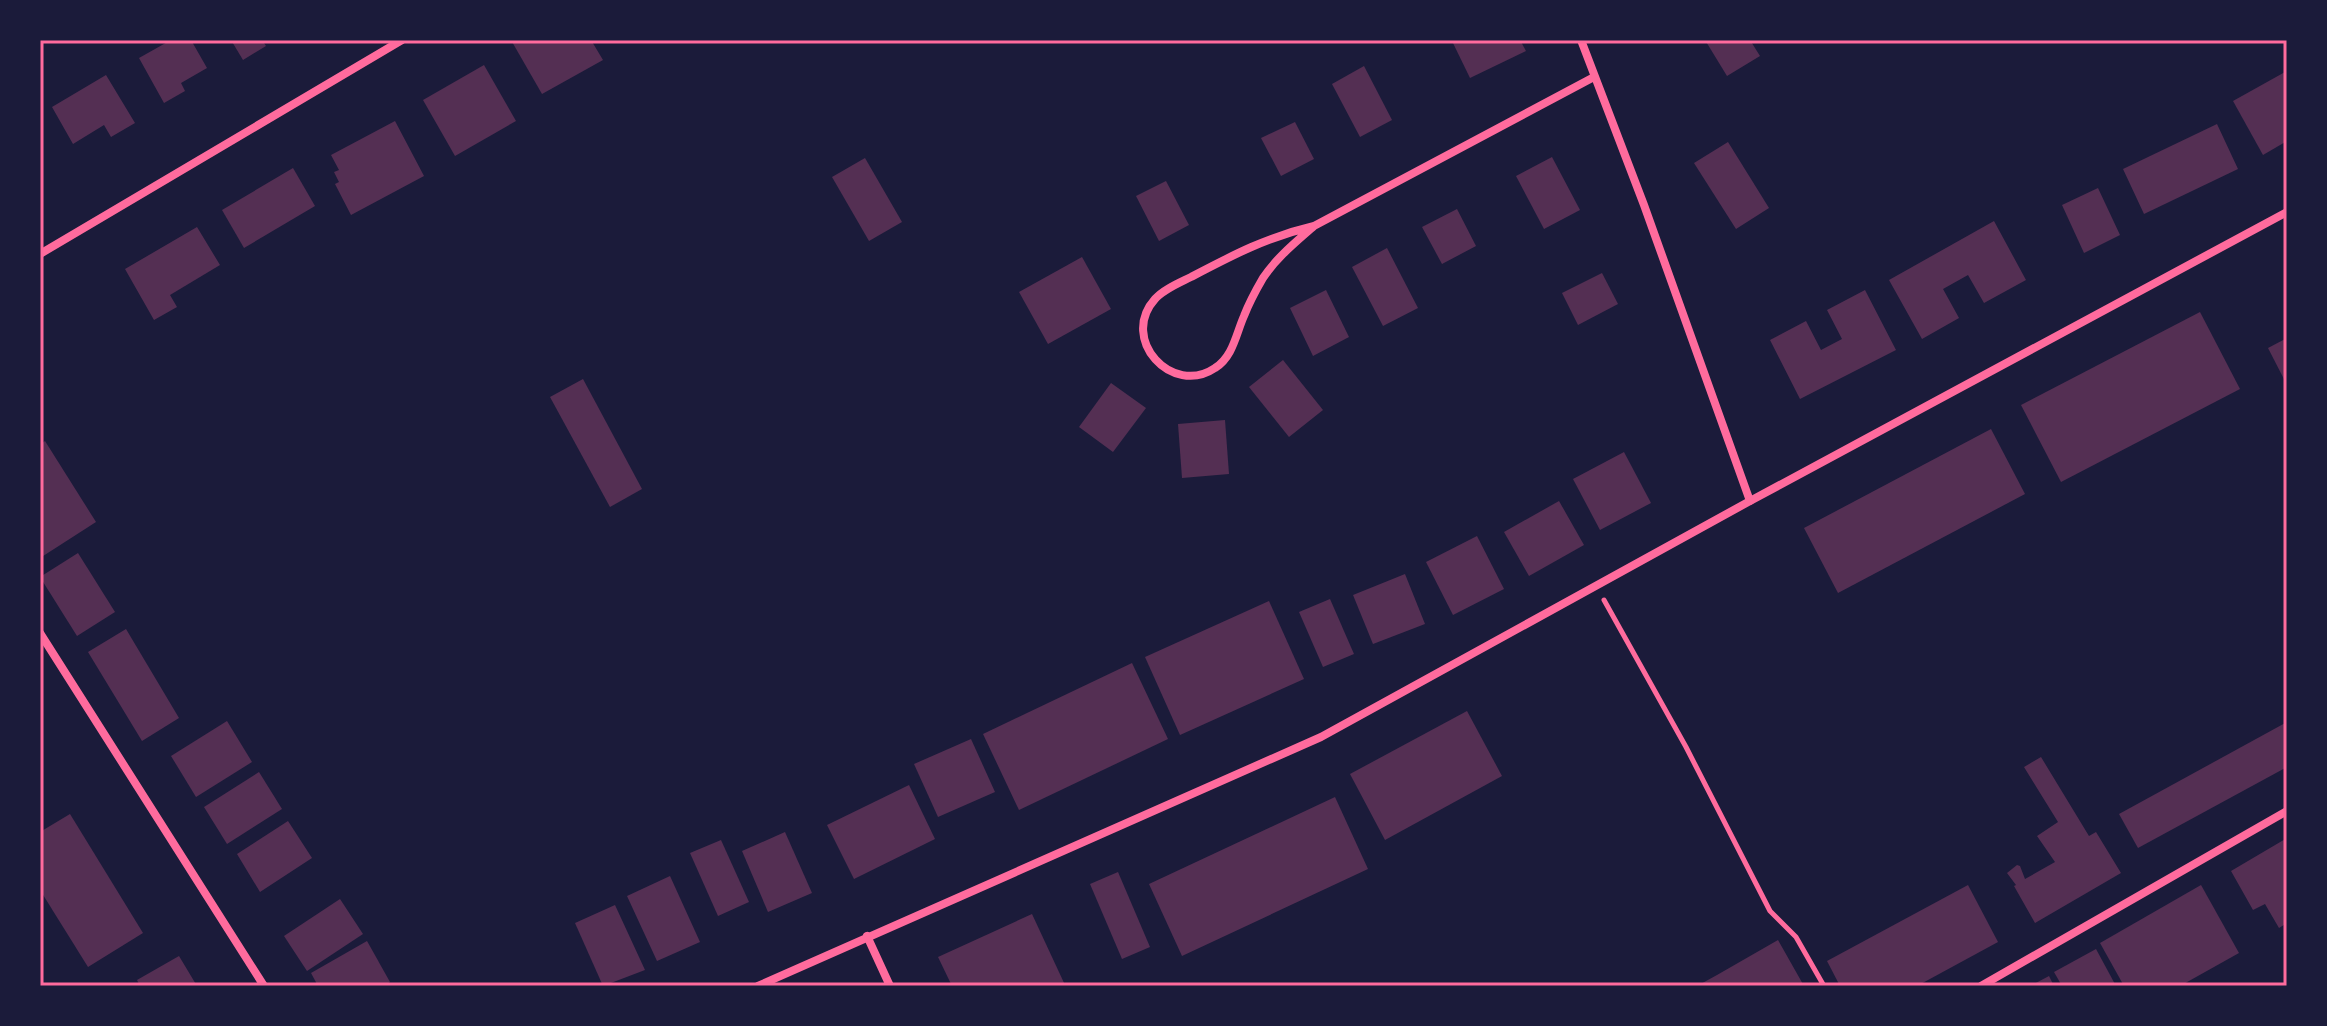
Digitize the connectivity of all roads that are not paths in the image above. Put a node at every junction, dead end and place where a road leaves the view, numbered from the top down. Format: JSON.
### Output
{"nodes":[{"id":1,"x":402,"y":40,"type":"edge"},
{"id":2,"x":1581,"y":40,"type":"edge"},
{"id":3,"x":1594,"y":77,"type":"junction"},
{"id":4,"x":2287,"y":212,"type":"edge"},
{"id":5,"x":1314,"y":226,"type":"junction"},
{"id":6,"x":40,"y":254,"type":"edge"},
{"id":7,"x":1750,"y":501,"type":"junction"},
{"id":8,"x":40,"y":633,"type":"edge"},
{"id":9,"x":2287,"y":811,"type":"edge"},
{"id":10,"x":867,"y":936,"type":"junction"},
{"id":11,"x":264,"y":986,"type":"edge"},
{"id":12,"x":758,"y":986,"type":"edge"},
{"id":13,"x":890,"y":986,"type":"edge"},
{"id":14,"x":1981,"y":986,"type":"edge"}],
"edges":[{"from":1,"to":6,"type":"street"},
{"from":2,"to":3,"type":"street"},
{"from":3,"to":5,"type":"street"},
{"from":3,"to":7,"type":"street"},
{"from":4,"to":7,"type":"street"},
{"from":5,"to":5,"type":"street"},
{"from":7,"to":10,"type":"street"},
{"from":8,"to":11,"type":"street"},
{"from":9,"to":14,"type":"street"},
{"from":10,"to":12,"type":"street"},
{"from":10,"to":13,"type":"street"}]}
